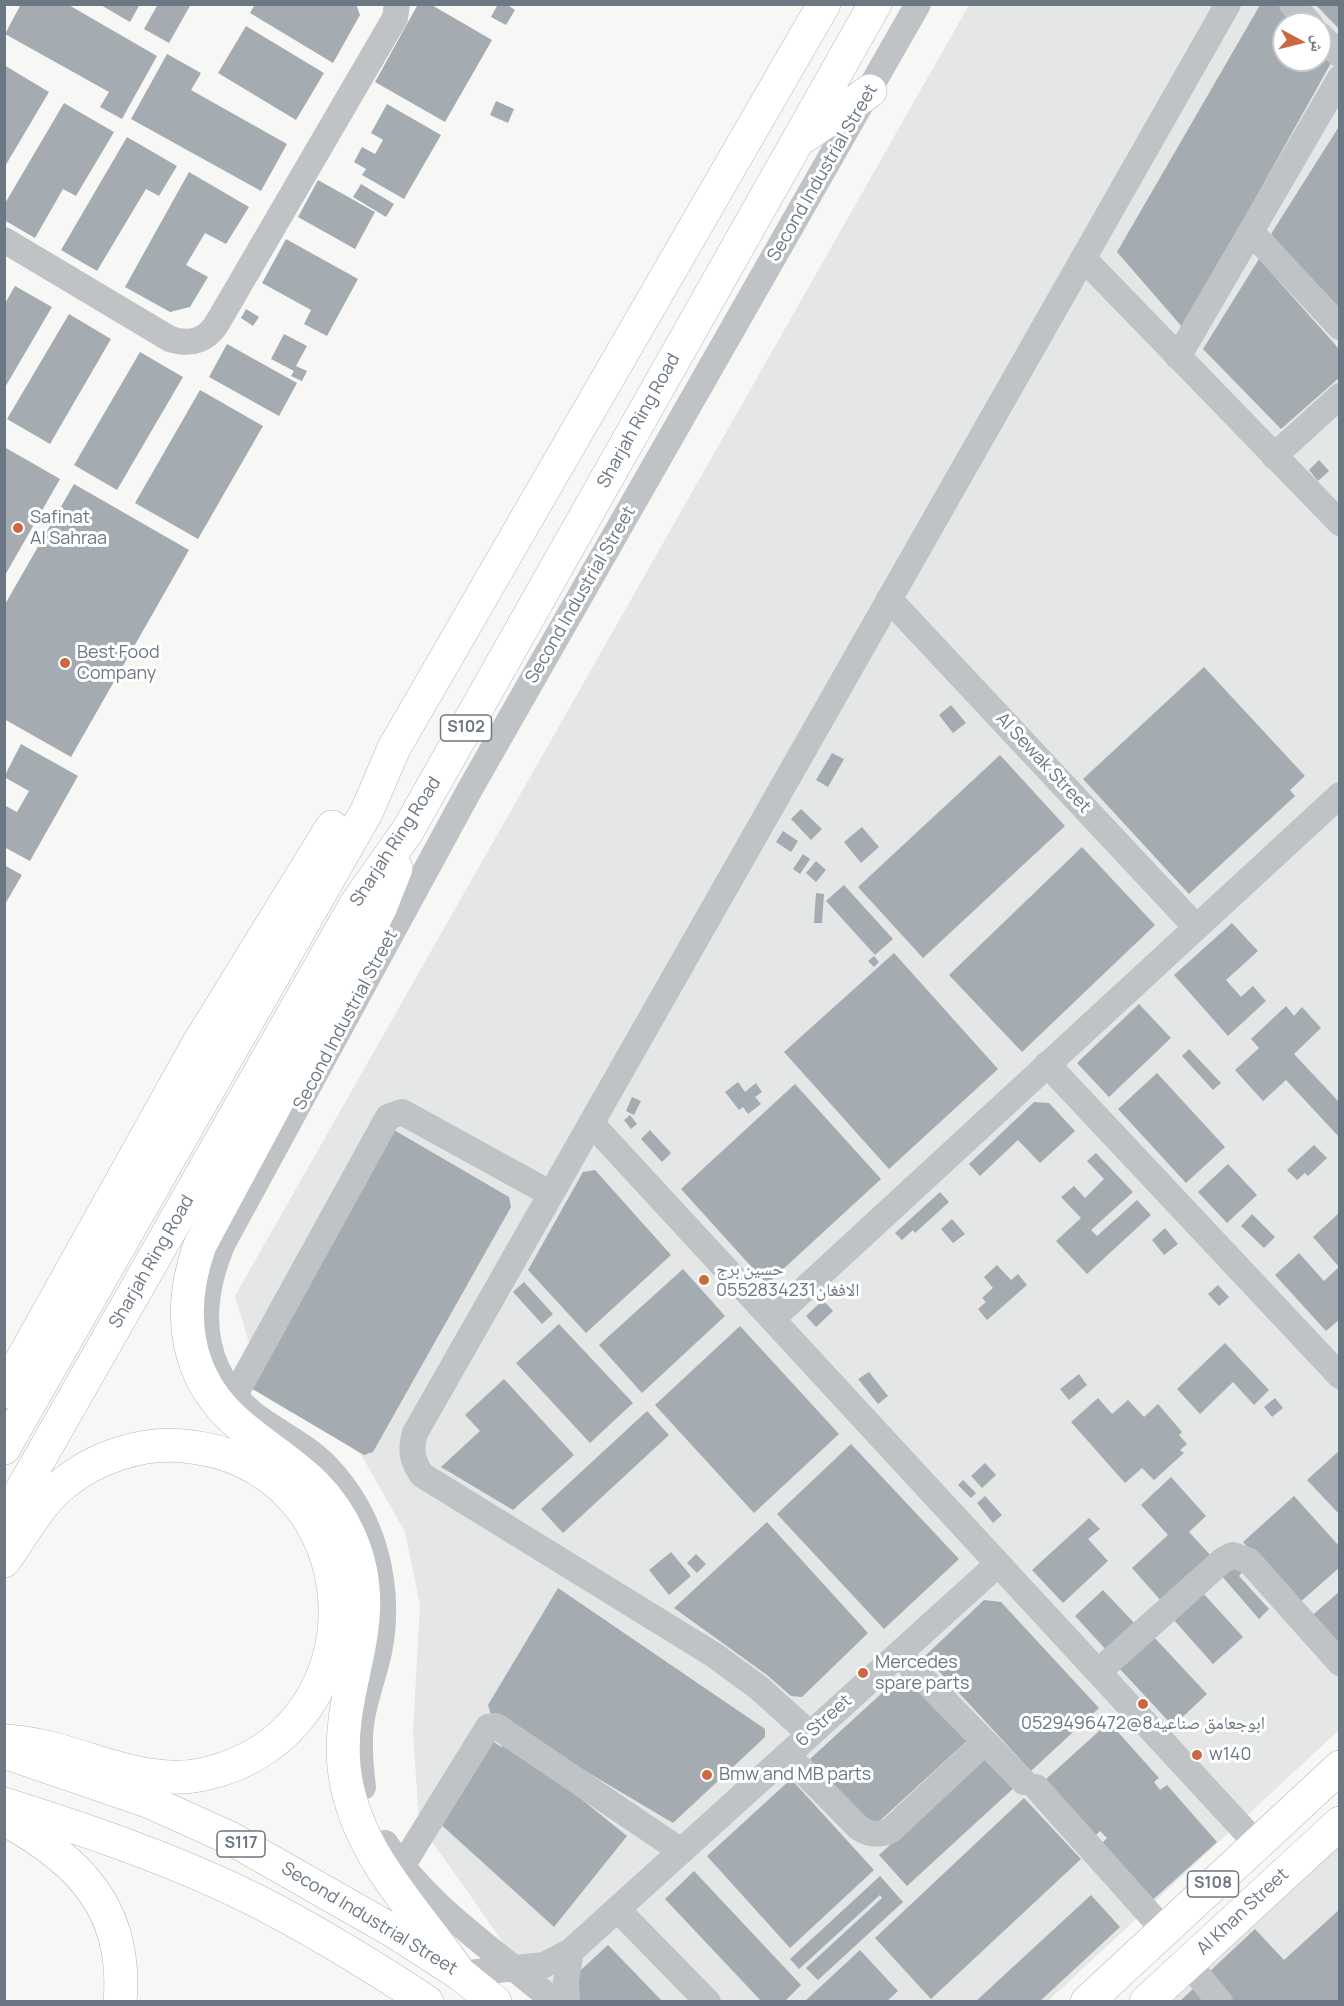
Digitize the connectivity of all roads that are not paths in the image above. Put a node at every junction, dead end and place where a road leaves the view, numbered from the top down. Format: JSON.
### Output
{"nodes":[{"id":1,"x":397,"y":4,"type":"edge"},
{"id":2,"x":825,"y":4,"type":"edge"},
{"id":3,"x":875,"y":4,"type":"edge"},
{"id":4,"x":918,"y":4,"type":"edge"},
{"id":5,"x":1228,"y":4,"type":"edge"},
{"id":6,"x":386,"y":17,"type":"edge"},
{"id":7,"x":1340,"y":78,"type":"edge"},
{"id":8,"x":870,"y":91,"type":"junction"},
{"id":9,"x":798,"y":140,"type":"junction"},
{"id":10,"x":1251,"y":232,"type":"junction"},
{"id":11,"x":4,"y":240,"type":"edge"},
{"id":12,"x":1083,"y":258,"type":"junction"},
{"id":13,"x":1340,"y":327,"type":"edge"},
{"id":14,"x":1178,"y":357,"type":"junction"},
{"id":15,"x":1340,"y":396,"type":"edge"},
{"id":16,"x":1274,"y":456,"type":"junction"},
{"id":17,"x":1340,"y":523,"type":"edge"},
{"id":18,"x":889,"y":599,"type":"junction"},
{"id":19,"x":394,"y":748,"type":"junction"},
{"id":20,"x":1336,"y":806,"type":"edge"},
{"id":21,"x":408,"y":830,"type":"junction"},
{"id":22,"x":1196,"y":927,"type":"junction"},
{"id":23,"x":1047,"y":1064,"type":"junction"},
{"id":24,"x":591,"y":1124,"type":"junction"},
{"id":25,"x":551,"y":1194,"type":"junction"},
{"id":26,"x":772,"y":1319,"type":"junction"},
{"id":27,"x":1340,"y":1376,"type":"edge"},
{"id":28,"x":4,"y":1392,"type":"edge"},
{"id":29,"x":235,"y":1395,"type":"junction"},
{"id":30,"x":10,"y":1438,"type":"edge"},
{"id":31,"x":4,"y":1521,"type":"edge"},
{"id":32,"x":4,"y":1561,"type":"edge"},
{"id":33,"x":998,"y":1564,"type":"junction"},
{"id":34,"x":898,"y":1653,"type":"junction"},
{"id":35,"x":1340,"y":1663,"type":"edge"},
{"id":36,"x":1098,"y":1672,"type":"junction"},
{"id":37,"x":810,"y":1734,"type":"junction"},
{"id":38,"x":4,"y":1741,"type":"edge"},
{"id":39,"x":985,"y":1742,"type":"junction"},
{"id":40,"x":4,"y":1752,"type":"edge"},
{"id":41,"x":787,"y":1755,"type":"junction"},
{"id":42,"x":1340,"y":1767,"type":"edge"},
{"id":43,"x":4,"y":1804,"type":"edge"},
{"id":44,"x":4,"y":1819,"type":"edge"},
{"id":45,"x":1334,"y":1838,"type":"edge"},
{"id":46,"x":1257,"y":1844,"type":"junction"},
{"id":47,"x":681,"y":1851,"type":"junction"},
{"id":48,"x":401,"y":1868,"type":"junction"},
{"id":49,"x":617,"y":1908,"type":"junction"},
{"id":50,"x":1163,"y":1929,"type":"junction"},
{"id":51,"x":571,"y":1952,"type":"junction"},
{"id":52,"x":1188,"y":1963,"type":"junction"},
{"id":53,"x":515,"y":1967,"type":"junction"},
{"id":54,"x":460,"y":1974,"type":"junction"},
{"id":55,"x":120,"y":2001,"type":"edge"},
{"id":56,"x":427,"y":2001,"type":"edge"},
{"id":57,"x":495,"y":2001,"type":"edge"},
{"id":58,"x":555,"y":2001,"type":"edge"},
{"id":59,"x":567,"y":2001,"type":"edge"},
{"id":60,"x":708,"y":2001,"type":"edge"},
{"id":61,"x":1087,"y":2001,"type":"edge"},
{"id":62,"x":1146,"y":2001,"type":"edge"},
{"id":63,"x":1220,"y":2001,"type":"edge"}],
"edges":[{"from":1,"to":6,"type":"street"},
{"from":2,"to":19,"type":"main road","name":"Sharjah Ring Road","number":"S102"},
{"from":3,"to":9,"type":"main road","name":"Sharjah Ring Road","number":"S102"},
{"from":4,"to":8,"type":"street","name":"Second Industrial Street"},
{"from":5,"to":12,"type":"street"},
{"from":6,"to":11,"type":"street"},
{"from":7,"to":10,"type":"street"},
{"from":8,"to":9,"type":"main road"},
{"from":8,"to":29,"type":"street","name":"Second Industrial Street"},
{"from":9,"to":21,"type":"main road","name":"Sharjah Ring Road","number":"S102"},
{"from":10,"to":13,"type":"street"},
{"from":10,"to":14,"type":"street"},
{"from":12,"to":14,"type":"street"},
{"from":12,"to":18,"type":"street"},
{"from":14,"to":16,"type":"street"},
{"from":15,"to":16,"type":"street"},
{"from":16,"to":17,"type":"street"},
{"from":18,"to":22,"type":"street","name":"Al Sewak Street"},
{"from":18,"to":24,"type":"street"},
{"from":19,"to":28,"type":"main road"},
{"from":19,"to":30,"type":"main road","name":"Sharjah Ring Road","number":"S102"},
{"from":20,"to":22,"type":"street"},
{"from":21,"to":31,"type":"main road","name":"Sharjah Ring Road","number":"S102"},
{"from":21,"to":54,"type":"main road"},
{"from":22,"to":23,"type":"street"},
{"from":23,"to":26,"type":"street"},
{"from":23,"to":27,"type":"street"},
{"from":24,"to":25,"type":"street"},
{"from":24,"to":26,"type":"street"},
{"from":25,"to":29,"type":"street"},
{"from":25,"to":37,"type":"street"},
{"from":26,"to":33,"type":"street"},
{"from":29,"to":48,"type":"street","name":"Second Industrial Street"},
{"from":32,"to":38,"type":"main road"},
{"from":33,"to":34,"type":"street","name":"6 Street"},
{"from":33,"to":36,"type":"street"},
{"from":34,"to":37,"type":"street","name":"6 Street"},
{"from":34,"to":39,"type":"street"},
{"from":35,"to":36,"type":"street"},
{"from":36,"to":46,"type":"street"},
{"from":37,"to":41,"type":"street","name":"6 Street"},
{"from":39,"to":41,"type":"street"},
{"from":39,"to":50,"type":"street"},
{"from":40,"to":54,"type":"main road","name":"Second Industrial Street","number":"S117"},
{"from":41,"to":47,"type":"street","name":"6 Street"},
{"from":42,"to":46,"type":"main road","number":"S108"},
{"from":43,"to":56,"type":"main road","number":"S117"},
{"from":44,"to":55,"type":"main road"},
{"from":45,"to":52,"type":"main road","name":"Al Khan Street","number":"S108"},
{"from":46,"to":50,"type":"main road","number":"S108"},
{"from":47,"to":48,"type":"street"},
{"from":47,"to":49,"type":"street","name":"6 Street"},
{"from":48,"to":53,"type":"street","name":"Second Industrial Street"},
{"from":49,"to":51,"type":"street","name":"6 Street"},
{"from":49,"to":60,"type":"street"},
{"from":50,"to":61,"type":"main road","number":"S108"},
{"from":51,"to":53,"type":"street","name":"6 Street"},
{"from":51,"to":59,"type":"street"},
{"from":52,"to":62,"type":"main road","name":"Al Khan Street","number":"S108"},
{"from":52,"to":63,"type":"street"},
{"from":53,"to":54,"type":"street","name":"6 Street"},
{"from":53,"to":58,"type":"street","name":"Second Industrial Street"},
{"from":54,"to":57,"type":"main road","name":"Second Industrial Street","number":"S117"}]}
